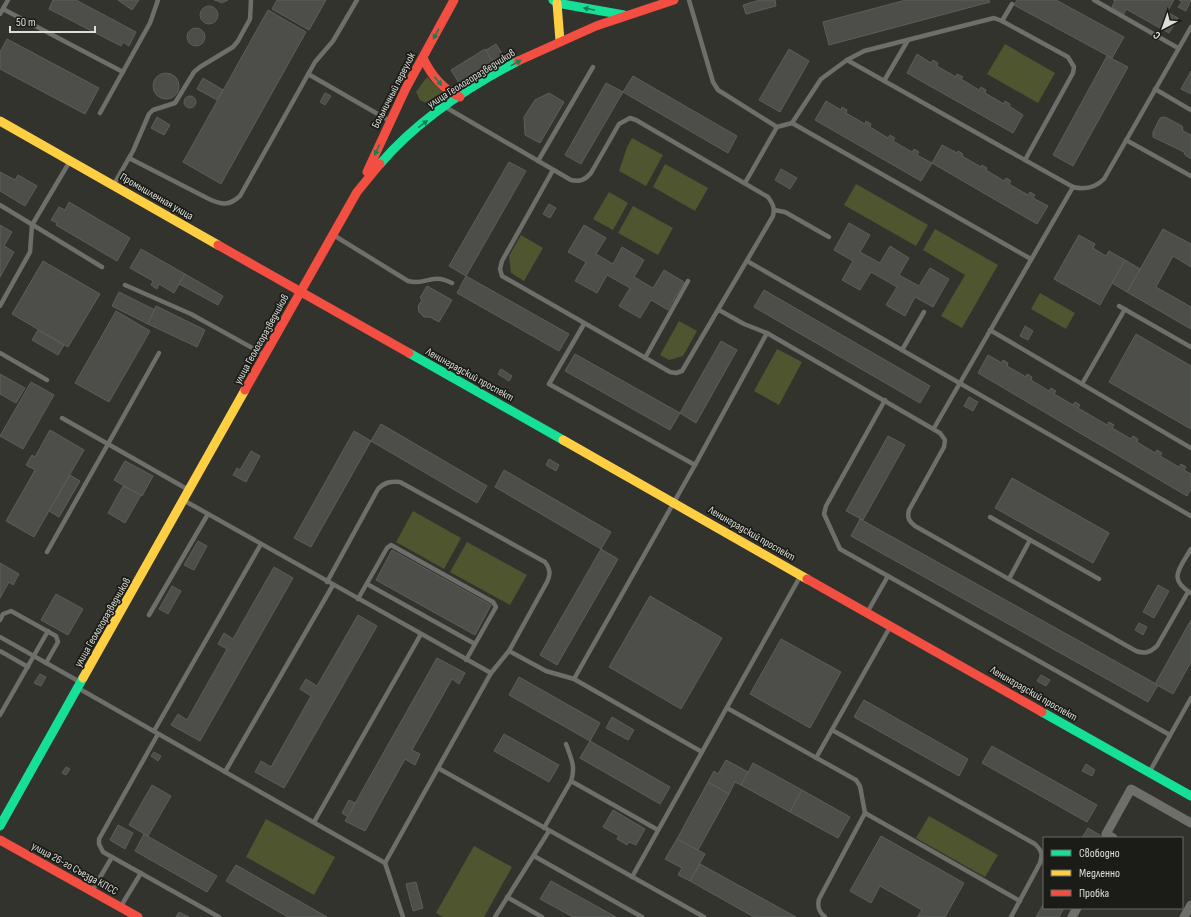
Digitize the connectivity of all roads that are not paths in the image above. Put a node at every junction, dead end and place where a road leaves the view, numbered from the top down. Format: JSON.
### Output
{"nodes":[{"id":1,"x":8,"y":0,"type":"edge"},
{"id":2,"x":158,"y":0,"type":"edge"},
{"id":3,"x":251,"y":0,"type":"edge"},
{"id":4,"x":357,"y":0,"type":"edge"},
{"id":5,"x":454,"y":0,"type":"edge"},
{"id":6,"x":674,"y":0,"type":"edge"},
{"id":7,"x":689,"y":0,"type":"edge"},
{"id":8,"x":1094,"y":0,"type":"edge"},
{"id":9,"x":555,"y":1,"type":"edge"},
{"id":10,"x":652,"y":3,"type":"edge"},
{"id":11,"x":1012,"y":4,"type":"dead end"},
{"id":12,"x":3,"y":9,"type":"junction"},
{"id":13,"x":0,"y":14,"type":"edge"},
{"id":14,"x":625,"y":16,"type":"junction"},
{"id":15,"x":1002,"y":21,"type":"junction"},
{"id":16,"x":1191,"y":27,"type":"edge"},
{"id":17,"x":908,"y":40,"type":"junction"},
{"id":18,"x":560,"y":41,"type":"junction"},
{"id":19,"x":1178,"y":48,"type":"junction"},
{"id":20,"x":423,"y":58,"type":"junction"},
{"id":21,"x":847,"y":60,"type":"junction"},
{"id":22,"x":592,"y":67,"type":"dead end"},
{"id":23,"x":123,"y":72,"type":"junction"},
{"id":24,"x":308,"y":74,"type":"junction"},
{"id":25,"x":884,"y":81,"type":"junction"},
{"id":26,"x":1155,"y":89,"type":"junction"},
{"id":27,"x":460,"y":97,"type":"junction"},
{"id":28,"x":445,"y":107,"type":"junction"},
{"id":29,"x":1191,"y":110,"type":"edge"},
{"id":30,"x":100,"y":113,"type":"dead end"},
{"id":31,"x":0,"y":121,"type":"edge"},
{"id":32,"x":391,"y":121,"type":"junction"},
{"id":33,"x":792,"y":123,"type":"junction"},
{"id":34,"x":778,"y":127,"type":"junction"},
{"id":35,"x":1126,"y":140,"type":"junction"},
{"id":36,"x":129,"y":158,"type":"junction"},
{"id":37,"x":1025,"y":160,"type":"junction"},
{"id":38,"x":70,"y":161,"type":"junction"},
{"id":39,"x":538,"y":161,"type":"junction"},
{"id":40,"x":553,"y":170,"type":"junction"},
{"id":41,"x":1191,"y":176,"type":"edge"},
{"id":42,"x":745,"y":183,"type":"junction"},
{"id":43,"x":113,"y":185,"type":"junction"},
{"id":44,"x":1073,"y":187,"type":"junction"},
{"id":45,"x":357,"y":192,"type":"junction"},
{"id":46,"x":0,"y":205,"type":"edge"},
{"id":47,"x":774,"y":210,"type":"junction"},
{"id":48,"x":32,"y":225,"type":"junction"},
{"id":49,"x":333,"y":235,"type":"junction"},
{"id":50,"x":828,"y":237,"type":"dead end"},
{"id":51,"x":1031,"y":259,"type":"junction"},
{"id":52,"x":747,"y":261,"type":"junction"},
{"id":53,"x":102,"y":267,"type":"dead end"},
{"id":54,"x":688,"y":282,"type":"dead end"},
{"id":55,"x":452,"y":283,"type":"dead end"},
{"id":56,"x":125,"y":285,"type":"dead end"},
{"id":57,"x":301,"y":292,"type":"junction"},
{"id":58,"x":0,"y":306,"type":"edge"},
{"id":59,"x":1119,"y":306,"type":"dead end"},
{"id":60,"x":1125,"y":309,"type":"junction"},
{"id":61,"x":719,"y":310,"type":"junction"},
{"id":62,"x":924,"y":312,"type":"dead end"},
{"id":63,"x":584,"y":324,"type":"junction"},
{"id":64,"x":990,"y":330,"type":"junction"},
{"id":65,"x":767,"y":333,"type":"junction"},
{"id":66,"x":1191,"y":347,"type":"edge"},
{"id":67,"x":902,"y":350,"type":"junction"},
{"id":68,"x":0,"y":353,"type":"edge"},
{"id":69,"x":159,"y":353,"type":"dead end"},
{"id":70,"x":266,"y":356,"type":"junction"},
{"id":71,"x":645,"y":358,"type":"junction"},
{"id":72,"x":47,"y":380,"type":"dead end"},
{"id":73,"x":960,"y":382,"type":"junction"},
{"id":74,"x":1082,"y":384,"type":"junction"},
{"id":75,"x":885,"y":400,"type":"junction"},
{"id":76,"x":62,"y":418,"type":"dead end"},
{"id":77,"x":934,"y":428,"type":"junction"},
{"id":78,"x":108,"y":444,"type":"junction"},
{"id":79,"x":1191,"y":448,"type":"edge"},
{"id":80,"x":695,"y":465,"type":"junction"},
{"id":81,"x":190,"y":491,"type":"junction"},
{"id":82,"x":185,"y":501,"type":"junction"},
{"id":83,"x":674,"y":502,"type":"junction"},
{"id":84,"x":208,"y":514,"type":"junction"},
{"id":85,"x":1191,"y":516,"type":"edge"},
{"id":86,"x":990,"y":517,"type":"dead end"},
{"id":87,"x":1030,"y":540,"type":"junction"},
{"id":88,"x":261,"y":544,"type":"junction"},
{"id":89,"x":1191,"y":549,"type":"edge"},
{"id":90,"x":47,"y":552,"type":"dead end"},
{"id":91,"x":801,"y":575,"type":"junction"},
{"id":92,"x":888,"y":576,"type":"junction"},
{"id":93,"x":1009,"y":579,"type":"junction"},
{"id":94,"x":1099,"y":579,"type":"dead end"},
{"id":95,"x":327,"y":582,"type":"junction"},
{"id":96,"x":366,"y":584,"type":"junction"},
{"id":97,"x":333,"y":585,"type":"junction"},
{"id":98,"x":1190,"y":592,"type":"edge"},
{"id":99,"x":358,"y":599,"type":"junction"},
{"id":100,"x":867,"y":612,"type":"junction"},
{"id":101,"x":149,"y":615,"type":"dead end"},
{"id":102,"x":0,"y":620,"type":"edge"},
{"id":103,"x":891,"y":626,"type":"junction"},
{"id":104,"x":48,"y":631,"type":"junction"},
{"id":105,"x":421,"y":634,"type":"junction"},
{"id":106,"x":0,"y":637,"type":"edge"},
{"id":107,"x":475,"y":644,"type":"junction"},
{"id":108,"x":0,"y":651,"type":"edge"},
{"id":109,"x":509,"y":651,"type":"junction"},
{"id":110,"x":34,"y":656,"type":"junction"},
{"id":111,"x":466,"y":660,"type":"junction"},
{"id":112,"x":46,"y":663,"type":"junction"},
{"id":113,"x":28,"y":667,"type":"junction"},
{"id":114,"x":491,"y":674,"type":"junction"},
{"id":115,"x":574,"y":680,"type":"junction"},
{"id":116,"x":80,"y":686,"type":"junction"},
{"id":117,"x":1191,"y":698,"type":"edge"},
{"id":118,"x":727,"y":708,"type":"junction"},
{"id":119,"x":0,"y":715,"type":"edge"},
{"id":120,"x":832,"y":730,"type":"junction"},
{"id":121,"x":156,"y":732,"type":"junction"},
{"id":122,"x":1170,"y":736,"type":"junction"},
{"id":123,"x":566,"y":744,"type":"dead end"},
{"id":124,"x":702,"y":752,"type":"junction"},
{"id":125,"x":816,"y":758,"type":"junction"},
{"id":126,"x":438,"y":768,"type":"junction"},
{"id":127,"x":225,"y":772,"type":"junction"},
{"id":128,"x":1149,"y":772,"type":"junction"},
{"id":129,"x":571,"y":781,"type":"junction"},
{"id":130,"x":1191,"y":796,"type":"edge"},
{"id":131,"x":865,"y":813,"type":"junction"},
{"id":132,"x":314,"y":822,"type":"junction"},
{"id":133,"x":1191,"y":823,"type":"edge"},
{"id":134,"x":0,"y":826,"type":"edge"},
{"id":135,"x":544,"y":828,"type":"junction"},
{"id":136,"x":658,"y":830,"type":"junction"},
{"id":137,"x":549,"y":831,"type":"junction"},
{"id":138,"x":1111,"y":837,"type":"edge"},
{"id":139,"x":0,"y":840,"type":"edge"},
{"id":140,"x":534,"y":856,"type":"junction"},
{"id":141,"x":112,"y":857,"type":"junction"},
{"id":142,"x":385,"y":863,"type":"junction"},
{"id":143,"x":141,"y":873,"type":"junction"},
{"id":144,"x":632,"y":878,"type":"junction"},
{"id":145,"x":92,"y":890,"type":"junction"},
{"id":146,"x":507,"y":897,"type":"junction"},
{"id":147,"x":1020,"y":901,"type":"junction"},
{"id":148,"x":1191,"y":905,"type":"edge"},
{"id":149,"x":120,"y":907,"type":"junction"},
{"id":150,"x":138,"y":917,"type":"edge"},
{"id":151,"x":219,"y":917,"type":"edge"},
{"id":152,"x":402,"y":917,"type":"edge"},
{"id":153,"x":495,"y":917,"type":"edge"},
{"id":154,"x":542,"y":917,"type":"edge"},
{"id":155,"x":642,"y":917,"type":"edge"},
{"id":156,"x":704,"y":917,"type":"edge"},
{"id":157,"x":826,"y":917,"type":"edge"},
{"id":158,"x":1011,"y":917,"type":"edge"},
{"id":159,"x":1184,"y":917,"type":"edge"}],
"edges":[{"from":1,"to":12,"type":"lane"},
{"from":2,"to":23,"type":"lane"},
{"from":3,"to":36,"type":"lane"},
{"from":4,"to":24,"type":"lane"},
{"from":5,"to":20,"type":"main road","name":"Больничный переулок","one_way":true},
{"from":6,"to":10,"type":"main road","name":"улица Геологоразведчиков"},
{"from":7,"to":34,"type":"lane"},
{"from":8,"to":19,"type":"lane"},
{"from":14,"to":9,"type":"main road","one_way":true},
{"from":9,"to":18,"type":"main road"},
{"from":10,"to":14,"type":"main road","name":"улица Геологоразведчиков"},
{"from":11,"to":15,"type":"lane"},
{"from":12,"to":13,"type":"lane"},
{"from":12,"to":23,"type":"lane"},
{"from":14,"to":18,"type":"main road","name":"улица Геологоразведчиков"},
{"from":15,"to":17,"type":"lane"},
{"from":15,"to":37,"type":"lane"},
{"from":16,"to":19,"type":"lane"},
{"from":17,"to":21,"type":"lane"},
{"from":17,"to":25,"type":"lane"},
{"from":27,"to":18,"type":"main road","name":"улица Геологоразведчиков","one_way":true},
{"from":19,"to":26,"type":"lane"},
{"from":20,"to":27,"type":"main road","one_way":true},
{"from":20,"to":32,"type":"main road","name":"Больничный переулок"},
{"from":21,"to":25,"type":"lane"},
{"from":21,"to":33,"type":"lane"},
{"from":22,"to":39,"type":"lane"},
{"from":23,"to":30,"type":"lane"},
{"from":24,"to":32,"type":"lane"},
{"from":24,"to":36,"type":"lane"},
{"from":25,"to":37,"type":"lane"},
{"from":26,"to":29,"type":"lane"},
{"from":26,"to":35,"type":"lane"},
{"from":27,"to":28,"type":"main road","name":"улица Геологоразведчиков"},
{"from":28,"to":39,"type":"lane"},
{"from":45,"to":28,"type":"main road","name":"улица Геологоразведчиков","one_way":true},
{"from":31,"to":38,"type":"main road","name":"Промышленная улица"},
{"from":32,"to":45,"type":"main road","name":"Больничный переулок","one_way":true},
{"from":33,"to":34,"type":"lane"},
{"from":33,"to":51,"type":"lane"},
{"from":34,"to":42,"type":"lane"},
{"from":35,"to":41,"type":"lane"},
{"from":35,"to":44,"type":"lane"},
{"from":36,"to":43,"type":"lane"},
{"from":37,"to":44,"type":"lane"},
{"from":38,"to":43,"type":"main road","name":"Промышленная улица"},
{"from":38,"to":48,"type":"lane"},
{"from":39,"to":40,"type":"lane"},
{"from":40,"to":42,"type":"lane"},
{"from":40,"to":63,"type":"lane"},
{"from":42,"to":47,"type":"lane"},
{"from":43,"to":57,"type":"main road","name":"Промышленная улица"},
{"from":44,"to":51,"type":"lane"},
{"from":45,"to":49,"type":"main road","name":"улица Геологоразведчиков"},
{"from":46,"to":48,"type":"lane"},
{"from":47,"to":50,"type":"lane"},
{"from":47,"to":52,"type":"lane"},
{"from":48,"to":53,"type":"lane"},
{"from":48,"to":58,"type":"lane"},
{"from":49,"to":55,"type":"lane"},
{"from":49,"to":57,"type":"main road","name":"улица Геологоразведчиков"},
{"from":51,"to":64,"type":"lane"},
{"from":52,"to":61,"type":"lane"},
{"from":52,"to":67,"type":"lane"},
{"from":54,"to":71,"type":"lane"},
{"from":56,"to":70,"type":"lane"},
{"from":57,"to":70,"type":"main road","name":"улица Геологоразведчиков"},
{"from":57,"to":83,"type":"main road","name":"Ленинградский проспект"},
{"from":59,"to":60,"type":"lane"},
{"from":60,"to":66,"type":"lane"},
{"from":60,"to":74,"type":"lane"},
{"from":61,"to":65,"type":"lane"},
{"from":61,"to":71,"type":"lane"},
{"from":62,"to":67,"type":"lane"},
{"from":63,"to":71,"type":"lane"},
{"from":63,"to":80,"type":"lane"},
{"from":64,"to":73,"type":"lane"},
{"from":64,"to":74,"type":"lane"},
{"from":65,"to":75,"type":"lane"},
{"from":65,"to":80,"type":"lane"},
{"from":67,"to":73,"type":"lane"},
{"from":68,"to":72,"type":"lane"},
{"from":69,"to":78,"type":"lane"},
{"from":70,"to":81,"type":"main road","name":"улица Геологоразведчиков"},
{"from":73,"to":77,"type":"lane"},
{"from":73,"to":85,"type":"lane"},
{"from":74,"to":79,"type":"lane"},
{"from":75,"to":77,"type":"lane"},
{"from":75,"to":92,"type":"lane"},
{"from":76,"to":78,"type":"lane"},
{"from":77,"to":93,"type":"lane"},
{"from":78,"to":81,"type":"lane"},
{"from":78,"to":90,"type":"lane"},
{"from":80,"to":83,"type":"lane"},
{"from":81,"to":82,"type":"main road","name":"улица Геологоразведчиков"},
{"from":82,"to":84,"type":"lane"},
{"from":82,"to":116,"type":"main road","name":"улица Геологоразведчиков"},
{"from":83,"to":91,"type":"main road","name":"Ленинградский проспект"},
{"from":83,"to":115,"type":"lane"},
{"from":84,"to":88,"type":"lane"},
{"from":84,"to":101,"type":"lane"},
{"from":86,"to":87,"type":"lane"},
{"from":87,"to":93,"type":"lane"},
{"from":87,"to":94,"type":"lane"},
{"from":88,"to":95,"type":"lane"},
{"from":88,"to":121,"type":"lane"},
{"from":89,"to":98,"type":"lane"},
{"from":91,"to":100,"type":"main road","name":"Ленинградский проспект"},
{"from":91,"to":118,"type":"lane"},
{"from":92,"to":100,"type":"lane"},
{"from":92,"to":122,"type":"lane"},
{"from":93,"to":98,"type":"lane"},
{"from":95,"to":97,"type":"lane"},
{"from":95,"to":109,"type":"lane"},
{"from":96,"to":99,"type":"lane"},
{"from":96,"to":107,"type":"lane"},
{"from":96,"to":107,"type":"lane"},
{"from":97,"to":99,"type":"lane"},
{"from":97,"to":127,"type":"lane"},
{"from":99,"to":105,"type":"lane"},
{"from":100,"to":103,"type":"main road","name":"Ленинградский проспект"},
{"from":102,"to":104,"type":"lane"},
{"from":103,"to":120,"type":"lane"},
{"from":103,"to":128,"type":"main road","name":"Ленинградский проспект"},
{"from":104,"to":110,"type":"lane"},
{"from":104,"to":112,"type":"lane"},
{"from":105,"to":111,"type":"lane"},
{"from":105,"to":132,"type":"lane"},
{"from":106,"to":110,"type":"lane"},
{"from":107,"to":111,"type":"lane"},
{"from":108,"to":113,"type":"lane"},
{"from":109,"to":114,"type":"lane"},
{"from":109,"to":115,"type":"lane"},
{"from":110,"to":112,"type":"lane"},
{"from":110,"to":113,"type":"lane"},
{"from":111,"to":114,"type":"lane"},
{"from":112,"to":116,"type":"lane"},
{"from":113,"to":119,"type":"lane"},
{"from":114,"to":126,"type":"lane"},
{"from":115,"to":124,"type":"lane"},
{"from":116,"to":121,"type":"lane"},
{"from":116,"to":134,"type":"main road","name":"улица Геологоразведчиков"},
{"from":117,"to":122,"type":"lane"},
{"from":118,"to":124,"type":"lane"},
{"from":118,"to":125,"type":"lane"},
{"from":120,"to":125,"type":"lane"},
{"from":120,"to":147,"type":"lane"},
{"from":121,"to":127,"type":"lane"},
{"from":121,"to":141,"type":"lane"},
{"from":122,"to":128,"type":"lane"},
{"from":123,"to":129,"type":"lane"},
{"from":124,"to":136,"type":"lane"},
{"from":125,"to":131,"type":"lane"},
{"from":126,"to":135,"type":"lane"},
{"from":126,"to":142,"type":"lane"},
{"from":127,"to":132,"type":"lane"},
{"from":128,"to":130,"type":"main road","name":"Ленинградский проспект"},
{"from":129,"to":135,"type":"lane"},
{"from":129,"to":136,"type":"lane"},
{"from":131,"to":147,"type":"lane"},
{"from":131,"to":157,"type":"lane"},
{"from":132,"to":142,"type":"lane"},
{"from":133,"to":138,"type":"street"},
{"from":135,"to":137,"type":"lane"},
{"from":136,"to":144,"type":"lane"},
{"from":137,"to":140,"type":"lane"},
{"from":137,"to":144,"type":"lane"},
{"from":139,"to":145,"type":"main road","name":"улица 26-го Съезда КПСС"},
{"from":140,"to":146,"type":"lane"},
{"from":140,"to":155,"type":"lane"},
{"from":141,"to":143,"type":"lane"},
{"from":141,"to":145,"type":"lane"},
{"from":142,"to":152,"type":"lane"},
{"from":143,"to":149,"type":"lane"},
{"from":143,"to":151,"type":"lane"},
{"from":144,"to":156,"type":"lane"},
{"from":145,"to":149,"type":"main road","name":"улица 26-го Съезда КПСС"},
{"from":146,"to":153,"type":"lane"},
{"from":146,"to":154,"type":"lane"},
{"from":147,"to":158,"type":"lane"},
{"from":148,"to":159,"type":"street"},
{"from":149,"to":150,"type":"main road","name":"улица 26-го Съезда КПСС"}]}
